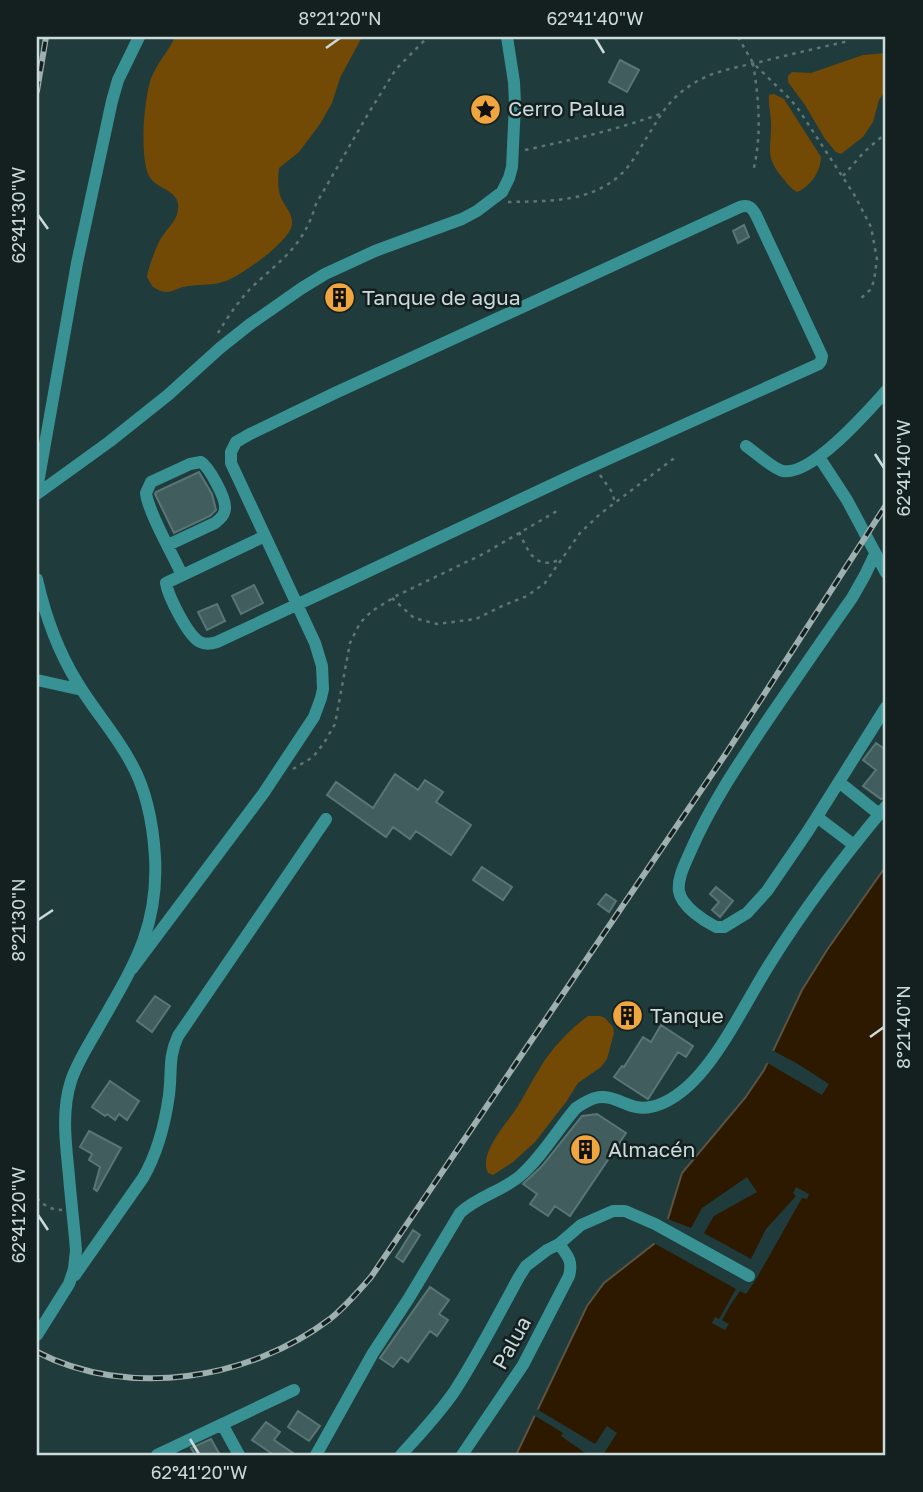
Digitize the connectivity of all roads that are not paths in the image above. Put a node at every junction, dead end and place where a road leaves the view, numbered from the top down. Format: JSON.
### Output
{"nodes":[{"id":1,"x":139,"y":37,"type":"edge"},
{"id":2,"x":506,"y":37,"type":"edge"},
{"id":3,"x":886,"y":391,"type":"edge"},
{"id":4,"x":746,"y":446,"type":"dead end"},
{"id":5,"x":819,"y":457,"type":"junction"},
{"id":6,"x":37,"y":491,"type":"edge"},
{"id":7,"x":265,"y":536,"type":"junction"},
{"id":8,"x":168,"y":545,"type":"junction"},
{"id":9,"x":875,"y":554,"type":"junction"},
{"id":10,"x":886,"y":573,"type":"edge"},
{"id":11,"x":182,"y":575,"type":"junction"},
{"id":12,"x":37,"y":579,"type":"edge"},
{"id":13,"x":298,"y":604,"type":"junction"},
{"id":14,"x":37,"y":680,"type":"edge"},
{"id":15,"x":82,"y":690,"type":"junction"},
{"id":16,"x":886,"y":707,"type":"edge"},
{"id":17,"x":839,"y":782,"type":"junction"},
{"id":18,"x":883,"y":810,"type":"edge"},
{"id":19,"x":817,"y":817,"type":"junction"},
{"id":20,"x":326,"y":819,"type":"dead end"},
{"id":21,"x":853,"y":845,"type":"junction"},
{"id":22,"x":132,"y":969,"type":"junction"},
{"id":23,"x":559,"y":1244,"type":"junction"},
{"id":24,"x":750,"y":1276,"type":"dead end"},
{"id":25,"x":68,"y":1284,"type":"junction"},
{"id":26,"x":37,"y":1335,"type":"edge"},
{"id":27,"x":294,"y":1390,"type":"dead end"},
{"id":28,"x":222,"y":1424,"type":"junction"},
{"id":29,"x":157,"y":1455,"type":"edge"},
{"id":30,"x":239,"y":1455,"type":"edge"},
{"id":31,"x":316,"y":1455,"type":"edge"},
{"id":32,"x":401,"y":1455,"type":"edge"},
{"id":33,"x":463,"y":1455,"type":"edge"}],
"edges":[{"from":1,"to":6,"type":"street"},
{"from":2,"to":6,"type":"street"},
{"from":3,"to":5,"type":"street"},
{"from":4,"to":5,"type":"street"},
{"from":5,"to":9,"type":"street"},
{"from":7,"to":11,"type":"street"},
{"from":7,"to":13,"type":"street"},
{"from":7,"to":13,"type":"street"},
{"from":8,"to":8,"type":"street"},
{"from":8,"to":11,"type":"street"},
{"from":9,"to":10,"type":"street"},
{"from":9,"to":19,"type":"street"},
{"from":11,"to":13,"type":"street"},
{"from":12,"to":15,"type":"street"},
{"from":13,"to":22,"type":"street"},
{"from":14,"to":15,"type":"street"},
{"from":15,"to":22,"type":"street"},
{"from":16,"to":17,"type":"street"},
{"from":17,"to":18,"type":"street"},
{"from":17,"to":19,"type":"street"},
{"from":18,"to":21,"type":"street"},
{"from":19,"to":21,"type":"street"},
{"from":20,"to":25,"type":"street"},
{"from":21,"to":31,"type":"street"},
{"from":22,"to":25,"type":"street"},
{"from":23,"to":24,"type":"street"},
{"from":23,"to":32,"type":"street"},
{"from":23,"to":33,"type":"street","name":"Palua"},
{"from":25,"to":26,"type":"street"},
{"from":27,"to":28,"type":"street"},
{"from":28,"to":29,"type":"street"},
{"from":28,"to":30,"type":"street"}]}
